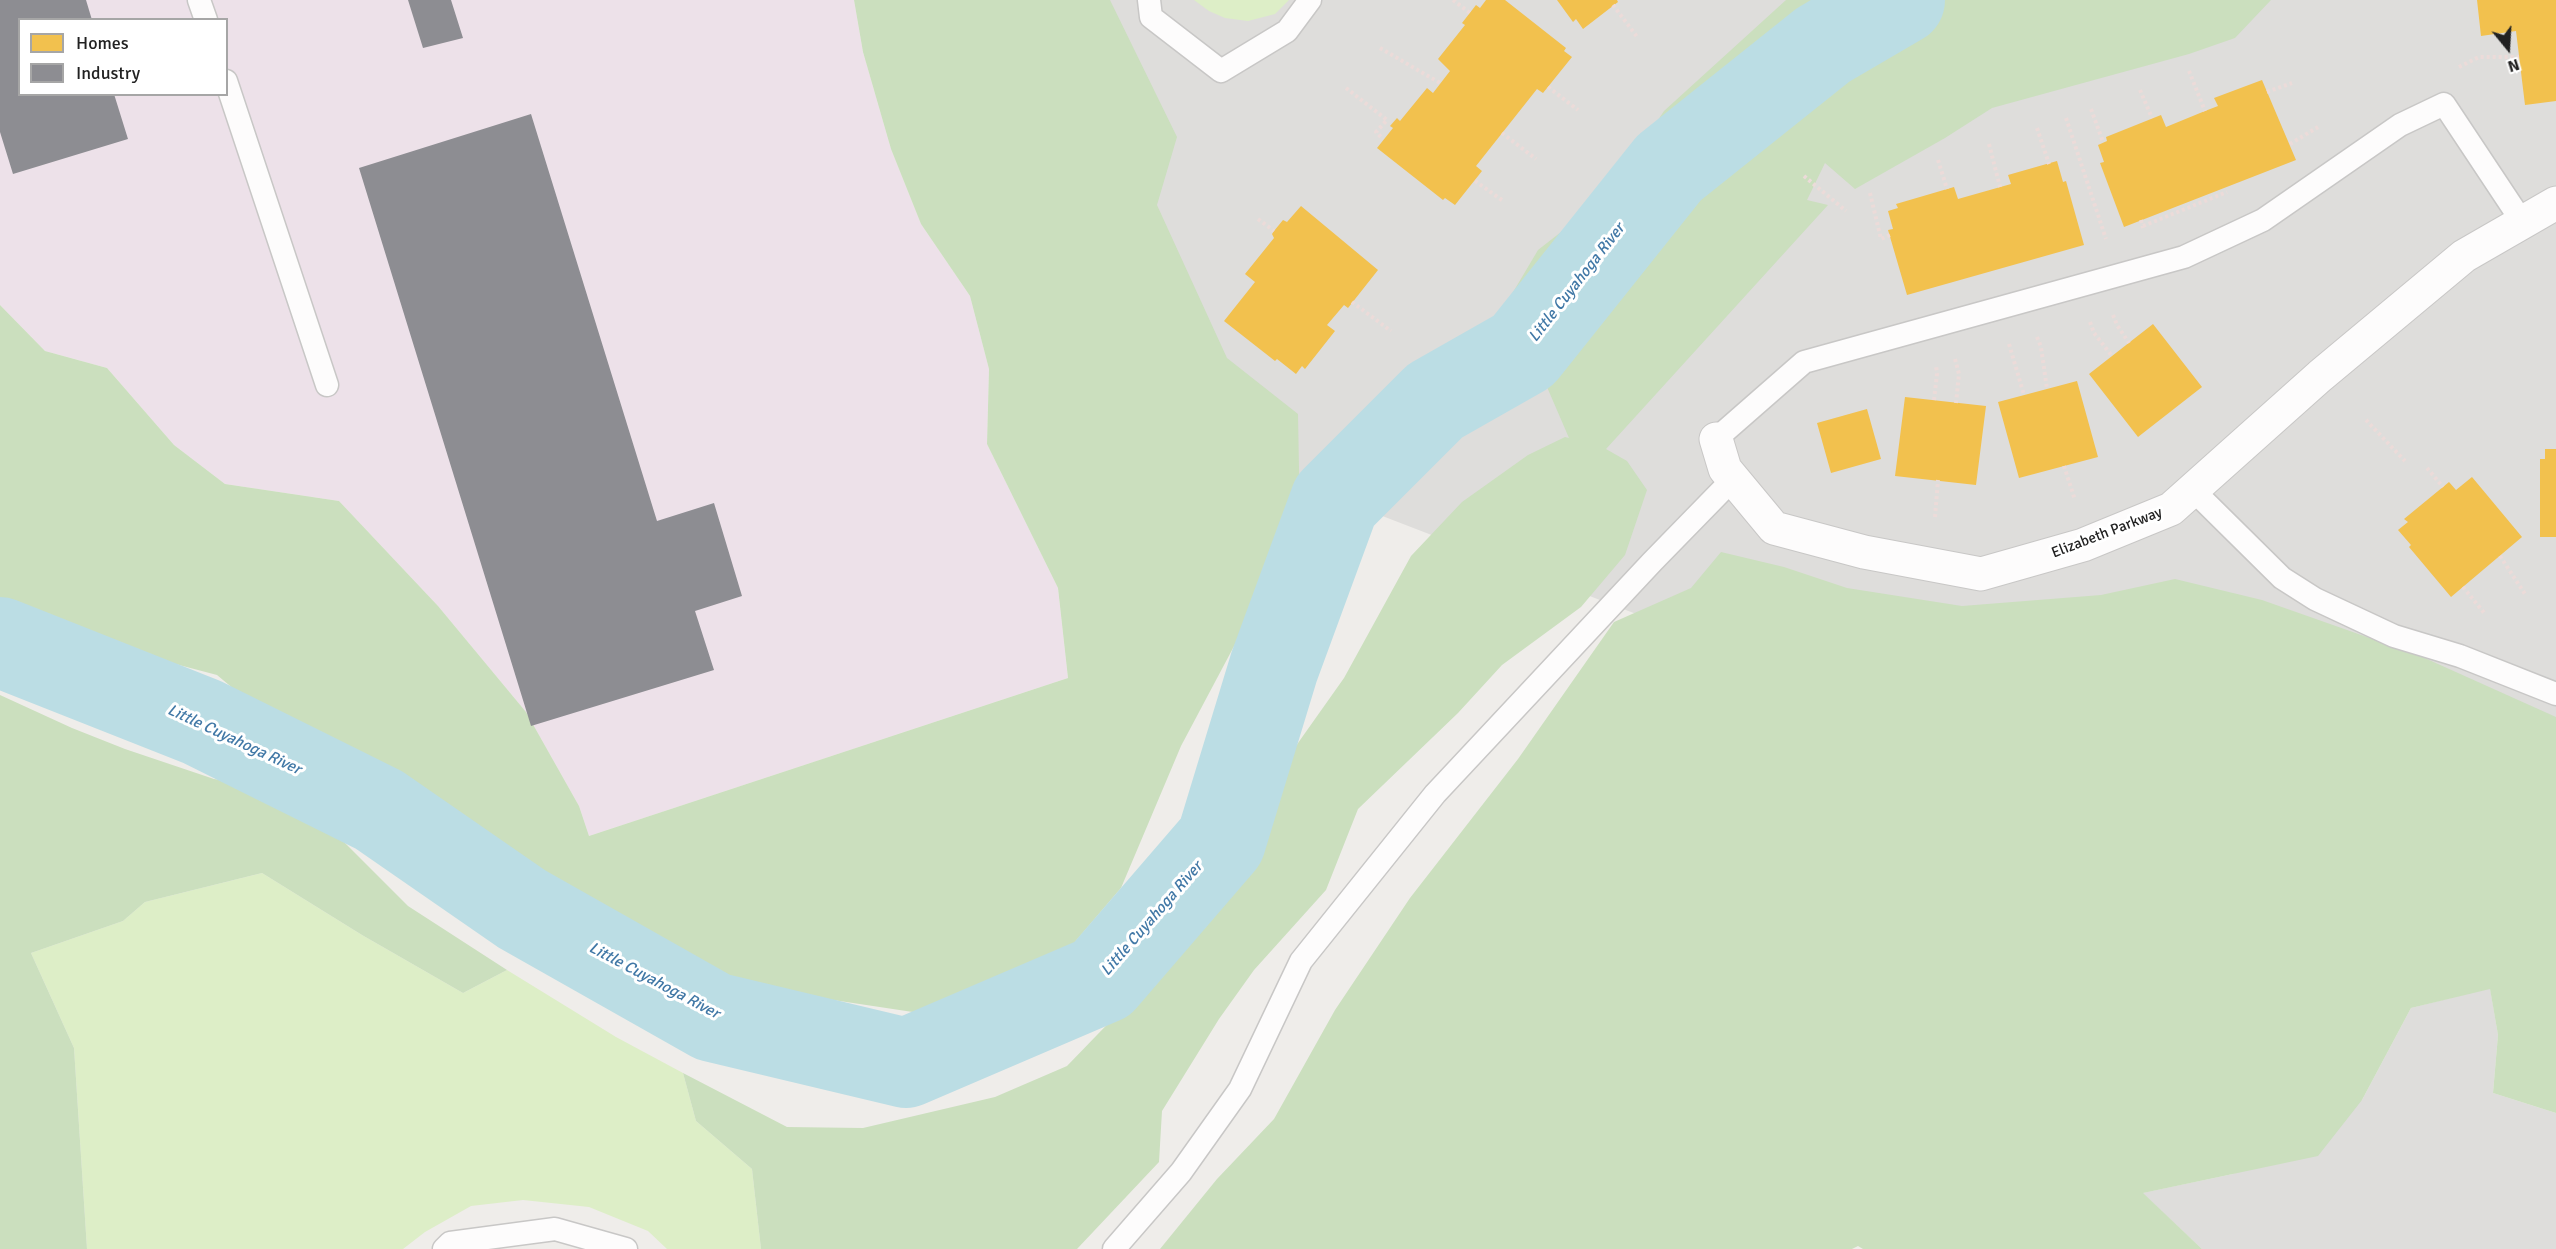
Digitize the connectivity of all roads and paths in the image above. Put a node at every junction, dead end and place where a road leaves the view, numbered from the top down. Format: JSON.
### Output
{"nodes":[{"id":1,"x":200,"y":0,"type":"edge"},
{"id":2,"x":1149,"y":0,"type":"edge"},
{"id":3,"x":1310,"y":0,"type":"edge"},
{"id":4,"x":1453,"y":0,"type":"edge"},
{"id":5,"x":1612,"y":5,"type":"dead end"},
{"id":6,"x":1470,"y":13,"type":"dead end"},
{"id":7,"x":205,"y":18,"type":"edge"},
{"id":8,"x":1638,"y":38,"type":"dead end"},
{"id":9,"x":1380,"y":48,"type":"dead end"},
{"id":10,"x":2519,"y":57,"type":"dead end"},
{"id":11,"x":2459,"y":67,"type":"dead end"},
{"id":12,"x":2189,"y":71,"type":"dead end"},
{"id":13,"x":1440,"y":83,"type":"dead end"},
{"id":14,"x":2292,"y":83,"type":"dead end"},
{"id":15,"x":228,"y":87,"type":"edge"},
{"id":16,"x":1548,"y":87,"type":"dead end"},
{"id":17,"x":1346,"y":88,"type":"dead end"},
{"id":18,"x":2140,"y":90,"type":"dead end"},
{"id":19,"x":2267,"y":92,"type":"dead end"},
{"id":20,"x":2091,"y":109,"type":"dead end"},
{"id":21,"x":1578,"y":110,"type":"dead end"},
{"id":22,"x":2205,"y":111,"type":"dead end"},
{"id":23,"x":2066,"y":118,"type":"dead end"},
{"id":24,"x":2152,"y":118,"type":"dead end"},
{"id":25,"x":2318,"y":127,"type":"dead end"},
{"id":26,"x":2037,"y":128,"type":"dead end"},
{"id":27,"x":1502,"y":133,"type":"dead end"},
{"id":28,"x":1383,"y":140,"type":"dead end"},
{"id":29,"x":2103,"y":142,"type":"dead end"},
{"id":30,"x":1989,"y":144,"type":"dead end"},
{"id":31,"x":2290,"y":144,"type":"dead end"},
{"id":32,"x":1536,"y":159,"type":"dead end"},
{"id":33,"x":1938,"y":160,"type":"dead end"},
{"id":34,"x":2049,"y":164,"type":"dead end"},
{"id":35,"x":1804,"y":176,"type":"dead end"},
{"id":36,"x":1475,"y":181,"type":"dead end"},
{"id":37,"x":2000,"y":187,"type":"dead end"},
{"id":38,"x":1947,"y":189,"type":"dead end"},
{"id":39,"x":2233,"y":189,"type":"dead end"},
{"id":40,"x":1870,"y":193,"type":"dead end"},
{"id":41,"x":1502,"y":200,"type":"dead end"},
{"id":42,"x":2556,"y":203,"type":"edge"},
{"id":43,"x":1846,"y":211,"type":"dead end"},
{"id":44,"x":1258,"y":219,"type":"dead end"},
{"id":45,"x":2523,"y":223,"type":"junction"},
{"id":46,"x":2143,"y":226,"type":"dead end"},
{"id":47,"x":1274,"y":231,"type":"dead end"},
{"id":48,"x":1890,"y":235,"type":"dead end"},
{"id":49,"x":2110,"y":249,"type":"dead end"},
{"id":50,"x":1352,"y":302,"type":"dead end"},
{"id":51,"x":2110,"y":305,"type":"dead end"},
{"id":52,"x":2087,"y":312,"type":"dead end"},
{"id":53,"x":2033,"y":329,"type":"dead end"},
{"id":54,"x":1391,"y":330,"type":"dead end"},
{"id":55,"x":2006,"y":336,"type":"dead end"},
{"id":56,"x":2129,"y":343,"type":"dead end"},
{"id":57,"x":1952,"y":352,"type":"dead end"},
{"id":58,"x":2112,"y":356,"type":"dead end"},
{"id":59,"x":1934,"y":357,"type":"dead end"},
{"id":60,"x":327,"y":385,"type":"dead end"},
{"id":61,"x":2047,"y":389,"type":"dead end"},
{"id":62,"x":2024,"y":395,"type":"dead end"},
{"id":63,"x":1934,"y":400,"type":"dead end"},
{"id":64,"x":1956,"y":403,"type":"dead end"},
{"id":65,"x":2366,"y":420,"type":"dead end"},
{"id":66,"x":1716,"y":438,"type":"joint"},
{"id":67,"x":2404,"y":461,"type":"dead end"},
{"id":68,"x":2064,"y":466,"type":"dead end"},
{"id":69,"x":2427,"y":468,"type":"dead end"},
{"id":70,"x":1733,"y":479,"type":"junction"},
{"id":71,"x":1938,"y":480,"type":"dead end"},
{"id":72,"x":2443,"y":487,"type":"dead end"},
{"id":73,"x":2193,"y":490,"type":"junction"},
{"id":74,"x":2075,"y":500,"type":"dead end"},
{"id":75,"x":1935,"y":517,"type":"dead end"},
{"id":76,"x":2500,"y":556,"type":"dead end"},
{"id":77,"x":2463,"y":587,"type":"dead end"},
{"id":78,"x":2524,"y":594,"type":"dead end"},
{"id":79,"x":2486,"y":614,"type":"dead end"},
{"id":80,"x":2556,"y":694,"type":"edge"},
{"id":81,"x":444,"y":1249,"type":"edge"},
{"id":82,"x":626,"y":1249,"type":"edge"},
{"id":83,"x":1114,"y":1249,"type":"edge"}],
"edges":[{"from":1,"to":7,"type":"lane"},
{"from":2,"to":3,"type":"lane"},
{"from":4,"to":6,"type":"path"},
{"from":5,"to":8,"type":"path"},
{"from":9,"to":13,"type":"path"},
{"from":10,"to":11,"type":"path"},
{"from":12,"to":22,"type":"path"},
{"from":14,"to":19,"type":"path"},
{"from":15,"to":60,"type":"lane"},
{"from":16,"to":21,"type":"path"},
{"from":17,"to":28,"type":"path"},
{"from":18,"to":24,"type":"path"},
{"from":20,"to":29,"type":"path"},
{"from":23,"to":49,"type":"path"},
{"from":25,"to":31,"type":"path"},
{"from":26,"to":34,"type":"path"},
{"from":27,"to":32,"type":"path"},
{"from":30,"to":37,"type":"path"},
{"from":33,"to":38,"type":"path"},
{"from":35,"to":43,"type":"path"},
{"from":36,"to":41,"type":"path"},
{"from":39,"to":46,"type":"path"},
{"from":40,"to":48,"type":"path"},
{"from":42,"to":45,"type":"street","name":"Elizabeth Parkway"},
{"from":44,"to":47,"type":"path"},
{"from":45,"to":66,"type":"lane"},
{"from":45,"to":73,"type":"street","name":"Elizabeth Parkway"},
{"from":50,"to":54,"type":"path"},
{"from":51,"to":56,"type":"path"},
{"from":52,"to":58,"type":"path"},
{"from":53,"to":61,"type":"path"},
{"from":55,"to":62,"type":"path"},
{"from":57,"to":64,"type":"path"},
{"from":59,"to":63,"type":"path"},
{"from":65,"to":67,"type":"path"},
{"from":66,"to":70,"type":"street","name":"Elizabeth Parkway"},
{"from":68,"to":74,"type":"path"},
{"from":69,"to":72,"type":"path"},
{"from":70,"to":73,"type":"street","name":"Elizabeth Parkway"},
{"from":70,"to":83,"type":"lane"},
{"from":71,"to":75,"type":"path"},
{"from":73,"to":80,"type":"lane"},
{"from":76,"to":78,"type":"path"},
{"from":77,"to":79,"type":"path"},
{"from":81,"to":82,"type":"lane"}]}
